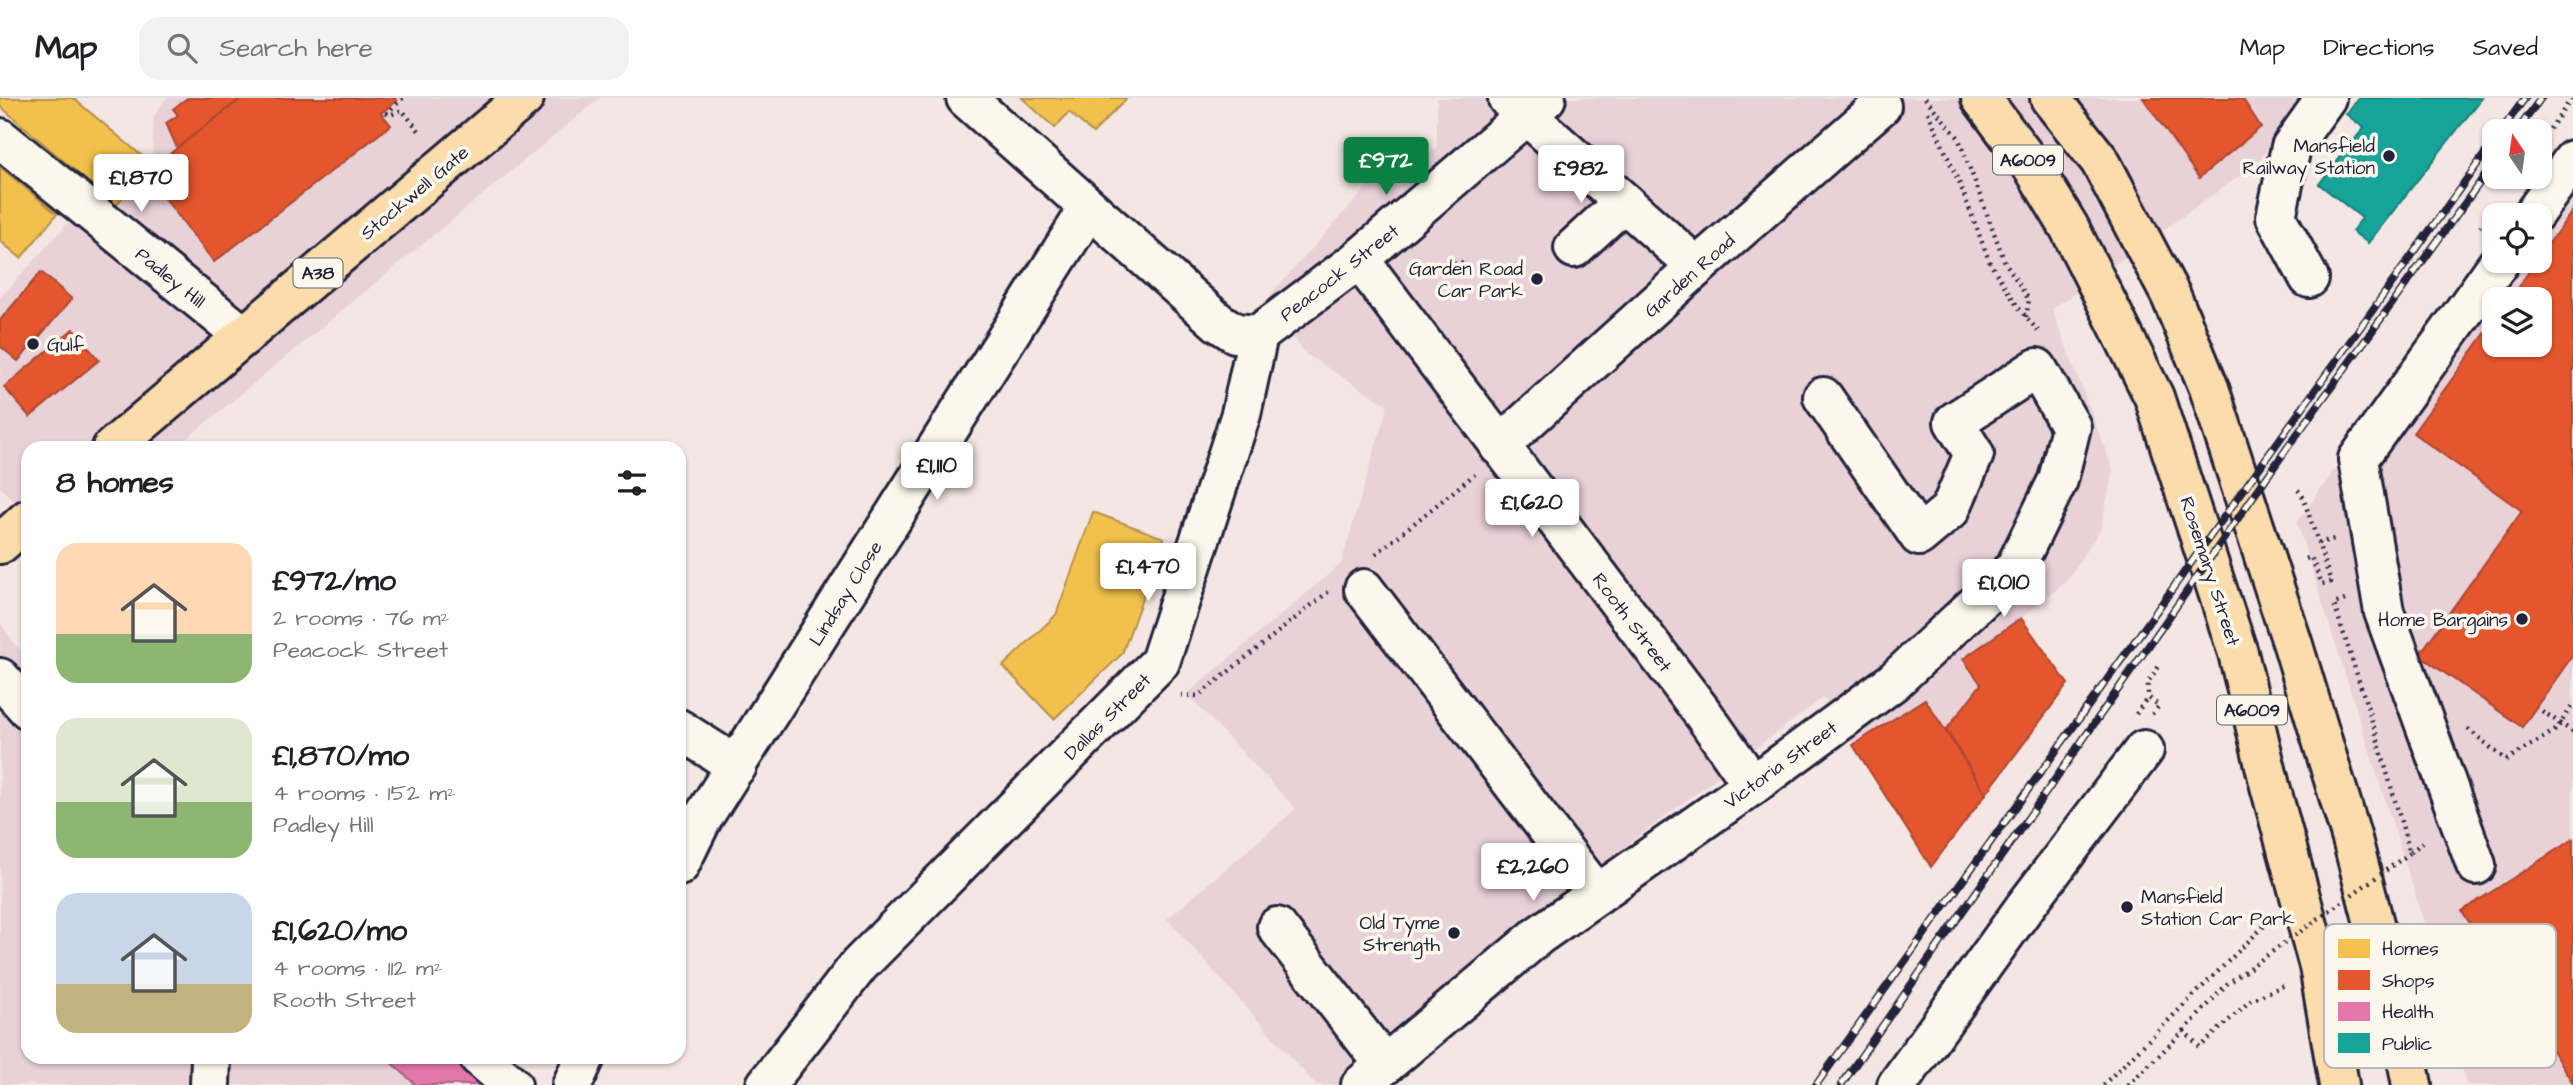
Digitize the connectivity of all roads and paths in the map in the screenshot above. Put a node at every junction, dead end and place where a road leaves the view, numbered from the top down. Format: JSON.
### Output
{"nodes":[{"id":1,"x":403,"y":98,"type":"edge"},
{"id":2,"x":524,"y":98,"type":"edge"},
{"id":3,"x":966,"y":98,"type":"edge"},
{"id":4,"x":1925,"y":98,"type":"edge"},
{"id":5,"x":1981,"y":98,"type":"edge"},
{"id":6,"x":2050,"y":98,"type":"edge"},
{"id":7,"x":2326,"y":98,"type":"edge"},
{"id":8,"x":2572,"y":98,"type":"edge"},
{"id":9,"x":1526,"y":104,"type":"edge"},
{"id":10,"x":1881,"y":106,"type":"dead end"},
{"id":11,"x":1927,"y":112,"type":"dead end"},
{"id":12,"x":420,"y":132,"type":"dead end"},
{"id":13,"x":0,"y":138,"type":"edge"},
{"id":14,"x":2559,"y":147,"type":"edge"},
{"id":15,"x":1624,"y":202,"type":"junction"},
{"id":16,"x":2519,"y":203,"type":"edge"},
{"id":17,"x":1089,"y":208,"type":"junction"},
{"id":18,"x":2482,"y":227,"type":"edge"},
{"id":19,"x":2478,"y":229,"type":"dead end"},
{"id":20,"x":1574,"y":248,"type":"dead end"},
{"id":21,"x":1359,"y":259,"type":"junction"},
{"id":22,"x":1696,"y":267,"type":"junction"},
{"id":23,"x":2491,"y":273,"type":"edge"},
{"id":24,"x":2309,"y":278,"type":"dead end"},
{"id":25,"x":2026,"y":317,"type":"junction"},
{"id":26,"x":1258,"y":335,"type":"junction"},
{"id":27,"x":244,"y":336,"type":"junction"},
{"id":28,"x":2039,"y":352,"type":"junction"},
{"id":29,"x":1823,"y":397,"type":"dead end"},
{"id":30,"x":120,"y":441,"type":"edge"},
{"id":31,"x":1499,"y":446,"type":"junction"},
{"id":32,"x":2298,"y":490,"type":"dead end"},
{"id":33,"x":2311,"y":557,"type":"dead end"},
{"id":34,"x":1364,"y":589,"type":"dead end"},
{"id":35,"x":2356,"y":597,"type":"dead end"},
{"id":36,"x":2159,"y":666,"type":"dead end"},
{"id":37,"x":0,"y":678,"type":"edge"},
{"id":38,"x":21,"y":701,"type":"edge"},
{"id":39,"x":2573,"y":705,"type":"edge"},
{"id":40,"x":2155,"y":710,"type":"dead end"},
{"id":41,"x":2542,"y":711,"type":"dead end"},
{"id":42,"x":2460,"y":723,"type":"dead end"},
{"id":43,"x":2560,"y":723,"type":"junction"},
{"id":44,"x":2573,"y":732,"type":"edge"},
{"id":45,"x":686,"y":733,"type":"edge"},
{"id":46,"x":2144,"y":750,"type":"dead end"},
{"id":47,"x":2511,"y":755,"type":"dead end"},
{"id":48,"x":2506,"y":760,"type":"junction"},
{"id":49,"x":737,"y":766,"type":"junction"},
{"id":50,"x":1753,"y":785,"type":"junction"},
{"id":51,"x":2423,"y":833,"type":"dead end"},
{"id":52,"x":686,"y":852,"type":"edge"},
{"id":53,"x":2410,"y":853,"type":"junction"},
{"id":54,"x":2476,"y":865,"type":"dead end"},
{"id":55,"x":1597,"y":894,"type":"junction"},
{"id":56,"x":2271,"y":919,"type":"dead end"},
{"id":57,"x":2374,"y":924,"type":"edge"},
{"id":58,"x":1277,"y":927,"type":"dead end"},
{"id":59,"x":2285,"y":984,"type":"dead end"},
{"id":60,"x":2324,"y":996,"type":"edge"},
{"id":61,"x":2185,"y":1031,"type":"junction"},
{"id":62,"x":211,"y":1064,"type":"edge"},
{"id":63,"x":487,"y":1064,"type":"edge"},
{"id":64,"x":582,"y":1064,"type":"edge"},
{"id":65,"x":1373,"y":1075,"type":"edge"},
{"id":66,"x":211,"y":1085,"type":"edge"},
{"id":67,"x":512,"y":1085,"type":"edge"},
{"id":68,"x":572,"y":1085,"type":"edge"},
{"id":69,"x":766,"y":1085,"type":"edge"},
{"id":70,"x":1897,"y":1085,"type":"edge"},
{"id":71,"x":2103,"y":1085,"type":"edge"},
{"id":72,"x":2128,"y":1085,"type":"edge"}],
"edges":[{"from":1,"to":12,"type":"path"},
{"from":2,"to":27,"type":"highway","name":"Stockwell Gate","number":"A38"},
{"from":3,"to":17,"type":"street"},
{"from":4,"to":25,"type":"path"},
{"from":5,"to":60,"type":"highway","name":"Rosemary Street","number":"A6009"},
{"from":6,"to":57,"type":"highway","number":"A6009"},
{"from":7,"to":24,"type":"street"},
{"from":8,"to":14,"type":"path"},
{"from":9,"to":15,"type":"street"},
{"from":9,"to":21,"type":"street","name":"Peacock Street"},
{"from":10,"to":22,"type":"street","name":"Garden Road"},
{"from":11,"to":25,"type":"path"},
{"from":13,"to":27,"type":"street","name":"Padley Hill"},
{"from":14,"to":16,"type":"street"},
{"from":15,"to":20,"type":"street"},
{"from":15,"to":22,"type":"street"},
{"from":17,"to":26,"type":"street"},
{"from":17,"to":49,"type":"street","name":"Lindsay Close"},
{"from":18,"to":19,"type":"path"},
{"from":21,"to":26,"type":"street","name":"Peacock Street"},
{"from":21,"to":31,"type":"street","name":"Rooth Street"},
{"from":22,"to":31,"type":"street","name":"Garden Road"},
{"from":23,"to":54,"type":"street"},
{"from":25,"to":28,"type":"path"},
{"from":26,"to":69,"type":"street","name":"Dallas Street"},
{"from":27,"to":30,"type":"highway","name":"Stockwell Gate","number":"A38"},
{"from":28,"to":29,"type":"street"},
{"from":28,"to":50,"type":"street","name":"Victoria Street"},
{"from":31,"to":50,"type":"street","name":"Rooth Street"},
{"from":32,"to":33,"type":"path"},
{"from":34,"to":55,"type":"street"},
{"from":35,"to":53,"type":"path"},
{"from":36,"to":40,"type":"path"},
{"from":37,"to":38,"type":"street"},
{"from":39,"to":43,"type":"path"},
{"from":41,"to":43,"type":"path"},
{"from":42,"to":48,"type":"path"},
{"from":43,"to":44,"type":"path"},
{"from":43,"to":48,"type":"path"},
{"from":45,"to":49,"type":"street"},
{"from":46,"to":70,"type":"street"},
{"from":47,"to":48,"type":"path"},
{"from":49,"to":52,"type":"street","name":"Lindsay Close"},
{"from":50,"to":55,"type":"street","name":"Victoria Street"},
{"from":51,"to":53,"type":"path"},
{"from":53,"to":61,"type":"path","bridge":true},
{"from":55,"to":65,"type":"street","name":"Victoria Street"},
{"from":56,"to":71,"type":"path"},
{"from":58,"to":65,"type":"street"},
{"from":59,"to":61,"type":"path"},
{"from":61,"to":72,"type":"path"},
{"from":62,"to":66,"type":"street"},
{"from":63,"to":67,"type":"street"},
{"from":64,"to":68,"type":"street"}]}
